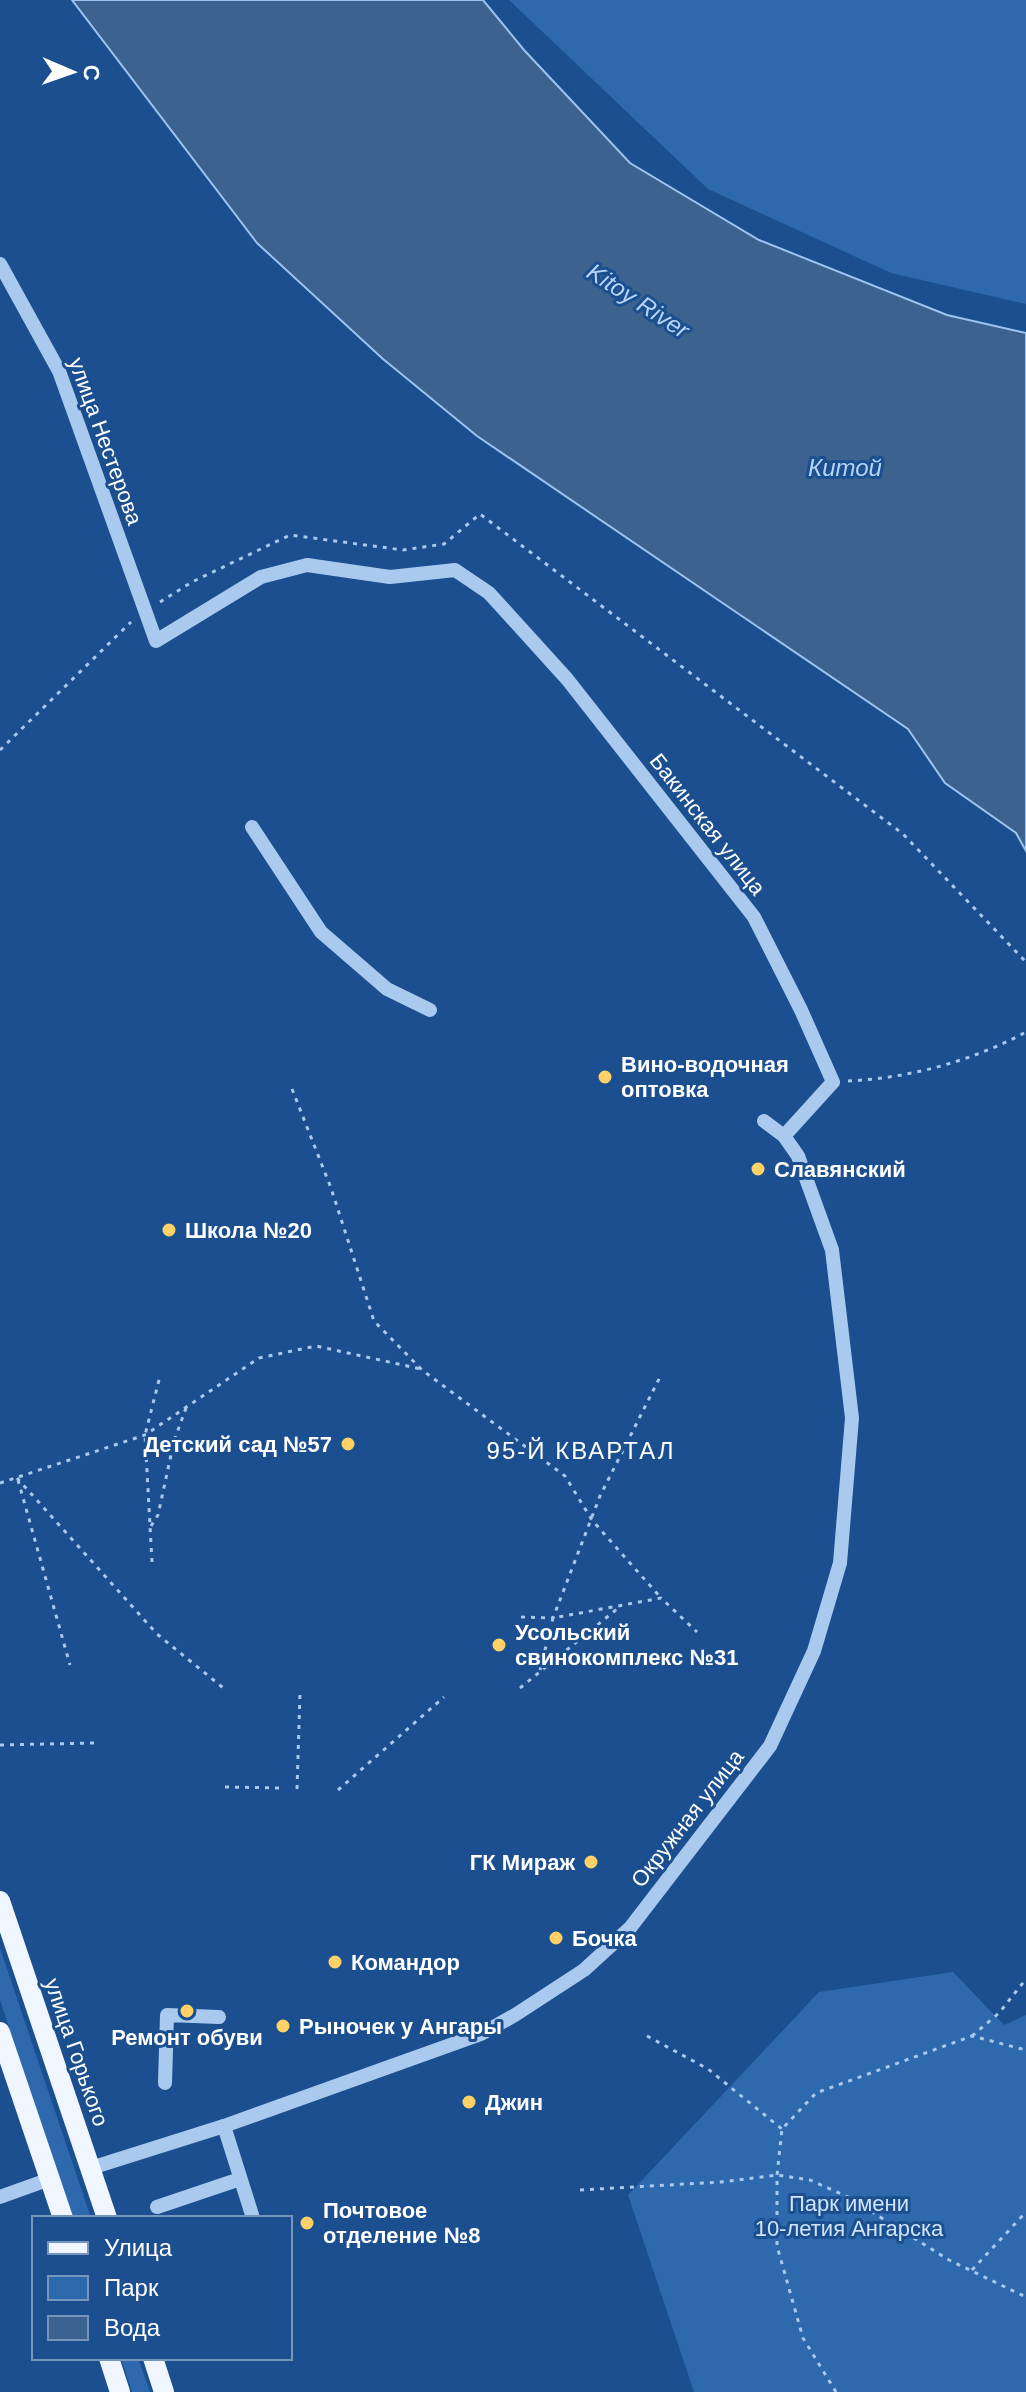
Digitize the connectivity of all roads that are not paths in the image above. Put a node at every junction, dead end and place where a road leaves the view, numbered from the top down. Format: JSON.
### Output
{"nodes":[{"id":1,"x":0,"y":264,"type":"edge"},
{"id":2,"x":455,"y":570,"type":"joint"},
{"id":3,"x":252,"y":827,"type":"dead end"},
{"id":4,"x":430,"y":1010,"type":"dead end"},
{"id":5,"x":764,"y":1121,"type":"dead end"},
{"id":6,"x":784,"y":1136,"type":"junction"},
{"id":7,"x":0,"y":1901,"type":"edge"},
{"id":8,"x":219,"y":2017,"type":"dead end"},
{"id":9,"x":0,"y":2032,"type":"edge"},
{"id":10,"x":165,"y":2083,"type":"dead end"},
{"id":11,"x":224,"y":2126,"type":"junction"},
{"id":12,"x":91,"y":2168,"type":"junction"},
{"id":13,"x":50,"y":2179,"type":"junction"},
{"id":14,"x":240,"y":2179,"type":"junction"},
{"id":15,"x":0,"y":2197,"type":"edge"},
{"id":16,"x":157,"y":2207,"type":"dead end"},
{"id":17,"x":62,"y":2216,"type":"edge"},
{"id":18,"x":106,"y":2216,"type":"edge"},
{"id":19,"x":252,"y":2216,"type":"edge"},
{"id":20,"x":110,"y":2360,"type":"edge"},
{"id":21,"x":154,"y":2360,"type":"edge"},
{"id":22,"x":120,"y":2392,"type":"edge"},
{"id":23,"x":164,"y":2392,"type":"edge"}],
"edges":[{"from":1,"to":2,"type":"street","name":"улица Нестерова"},
{"from":2,"to":6,"type":"street","name":"Бакинская улица"},
{"from":3,"to":4,"type":"street"},
{"from":5,"to":6,"type":"street"},
{"from":6,"to":11,"type":"street","name":"Окружная улица"},
{"from":7,"to":12,"type":"main road","name":"улица Горького"},
{"from":8,"to":10,"type":"street"},
{"from":9,"to":13,"type":"main road"},
{"from":11,"to":12,"type":"street","name":"Окружная улица"},
{"from":11,"to":14,"type":"street"},
{"from":12,"to":18,"type":"main road","name":"улица Горького"},
{"from":13,"to":15,"type":"street"},
{"from":13,"to":17,"type":"main road"},
{"from":14,"to":16,"type":"street"},
{"from":14,"to":19,"type":"street"},
{"from":20,"to":22,"type":"main road"},
{"from":21,"to":23,"type":"main road"}]}
